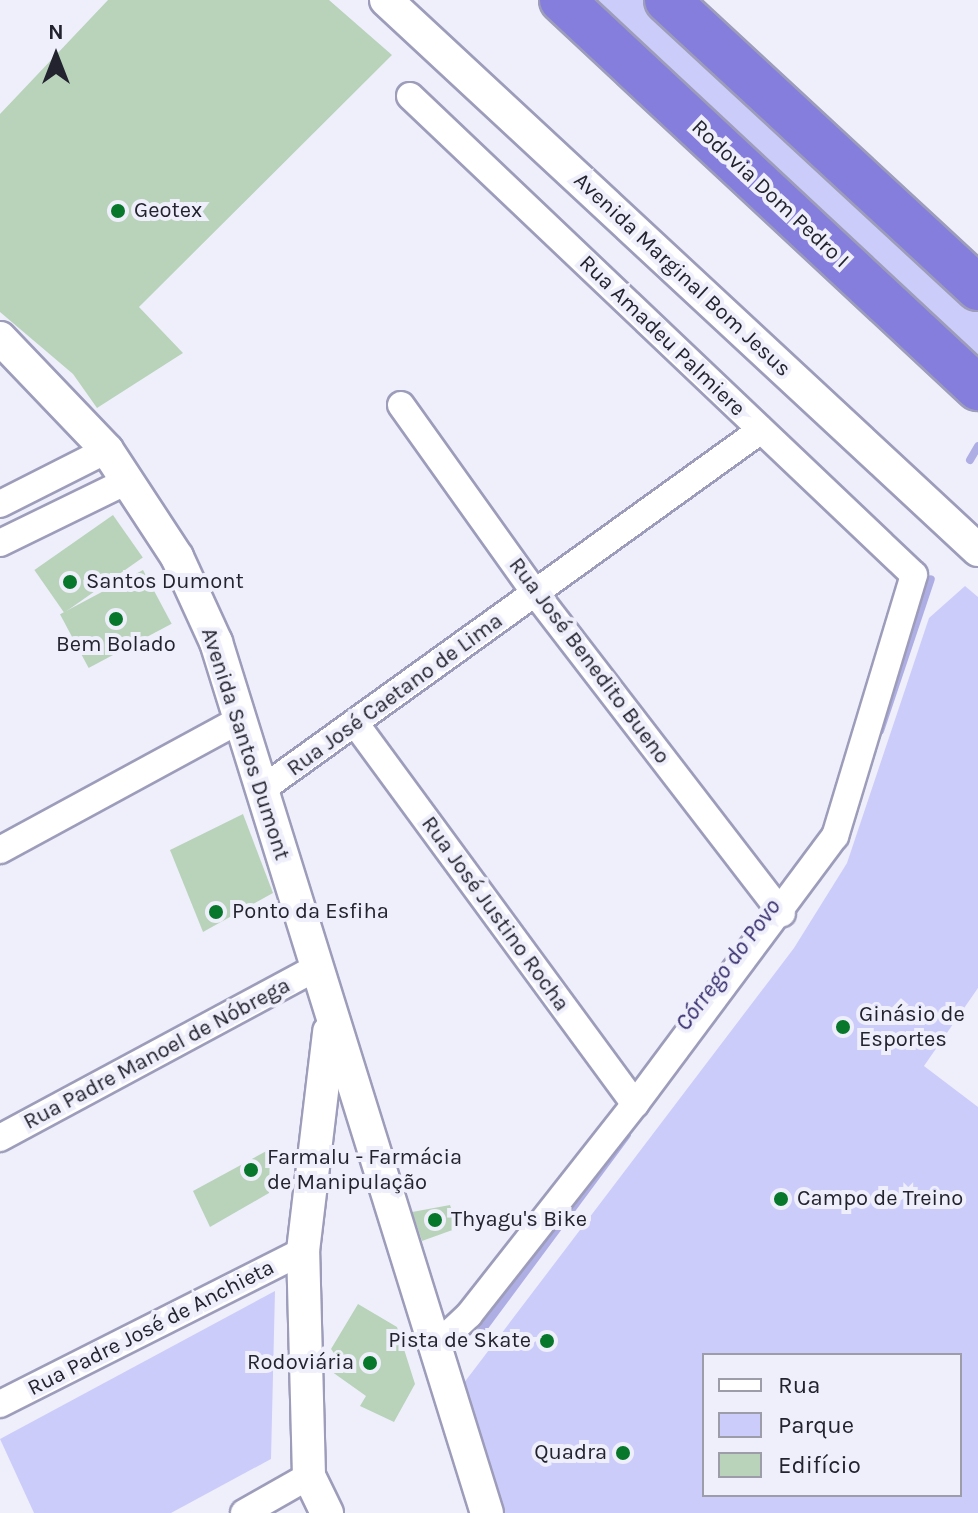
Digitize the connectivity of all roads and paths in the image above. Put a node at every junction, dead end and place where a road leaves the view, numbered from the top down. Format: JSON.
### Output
{"nodes":[{"id":1,"x":386,"y":0,"type":"edge"},
{"id":2,"x":562,"y":0,"type":"edge"},
{"id":3,"x":667,"y":0,"type":"edge"},
{"id":4,"x":410,"y":96,"type":"dead end"},
{"id":5,"x":978,"y":288,"type":"edge"},
{"id":6,"x":0,"y":338,"type":"edge"},
{"id":7,"x":967,"y":377,"type":"edge"},
{"id":8,"x":401,"y":405,"type":"dead end"},
{"id":9,"x":761,"y":430,"type":"junction"},
{"id":10,"x":107,"y":450,"type":"junction"},
{"id":11,"x":129,"y":480,"type":"junction"},
{"id":12,"x":0,"y":504,"type":"edge"},
{"id":13,"x":0,"y":543,"type":"edge"},
{"id":14,"x":978,"y":550,"type":"edge"},
{"id":15,"x":536,"y":594,"type":"junction"},
{"id":16,"x":239,"y":720,"type":"junction"},
{"id":17,"x":355,"y":723,"type":"junction"},
{"id":18,"x":261,"y":790,"type":"junction"},
{"id":19,"x":0,"y":850,"type":"edge"},
{"id":20,"x":782,"y":913,"type":"junction"},
{"id":21,"x":314,"y":969,"type":"junction"},
{"id":22,"x":331,"y":1021,"type":"junction"},
{"id":23,"x":635,"y":1104,"type":"junction"},
{"id":24,"x":0,"y":1138,"type":"edge"},
{"id":25,"x":303,"y":1251,"type":"junction"},
{"id":26,"x":437,"y":1345,"type":"junction"},
{"id":27,"x":0,"y":1404,"type":"edge"},
{"id":28,"x":309,"y":1476,"type":"junction"},
{"id":29,"x":244,"y":1513,"type":"edge"},
{"id":30,"x":327,"y":1513,"type":"edge"},
{"id":31,"x":487,"y":1513,"type":"edge"}],
"edges":[{"from":1,"to":14,"type":"street","name":"Avenida Marginal Bom Jesus"},
{"from":2,"to":7,"type":"highway","name":"Rodovia Dom Pedro I"},
{"from":3,"to":5,"type":"highway"},
{"from":4,"to":9,"type":"street","name":"Rua Amadeu Palmiere"},
{"from":6,"to":10,"type":"street","name":"Avenida Santos Dumont"},
{"from":8,"to":15,"type":"street","name":"Rua José Benedito Bueno"},
{"from":9,"to":15,"type":"street","name":"Rua José Caetano de Lima"},
{"from":9,"to":20,"type":"street","name":"Rua Amadeu Palmiere"},
{"from":10,"to":11,"type":"street","name":"Avenida Santos Dumont"},
{"from":10,"to":12,"type":"street"},
{"from":11,"to":13,"type":"street"},
{"from":11,"to":16,"type":"street","name":"Avenida Santos Dumont"},
{"from":15,"to":17,"type":"street","name":"Rua José Caetano de Lima"},
{"from":15,"to":20,"type":"street","name":"Rua José Benedito Bueno"},
{"from":16,"to":18,"type":"street","name":"Avenida Santos Dumont"},
{"from":16,"to":19,"type":"street"},
{"from":17,"to":18,"type":"street","name":"Rua José Caetano de Lima"},
{"from":17,"to":23,"type":"street","name":"Rua José Justino Rocha"},
{"from":18,"to":21,"type":"street","name":"Avenida Santos Dumont"},
{"from":20,"to":23,"type":"street"},
{"from":21,"to":22,"type":"street","name":"Avenida Santos Dumont"},
{"from":21,"to":24,"type":"street","name":"Rua Padre Manoel de Nóbrega"},
{"from":22,"to":25,"type":"street","name":"Avenida Santos Dumont"},
{"from":22,"to":26,"type":"street","name":"Avenida Santos Dumont"},
{"from":23,"to":26,"type":"street"},
{"from":25,"to":27,"type":"street","name":"Rua Padre José de Anchieta"},
{"from":25,"to":28,"type":"street","name":"Avenida Santos Dumont"},
{"from":26,"to":31,"type":"street","name":"Avenida Santos Dumont"},
{"from":28,"to":29,"type":"street"},
{"from":28,"to":30,"type":"street","name":"Avenida Santos Dumont"}]}
